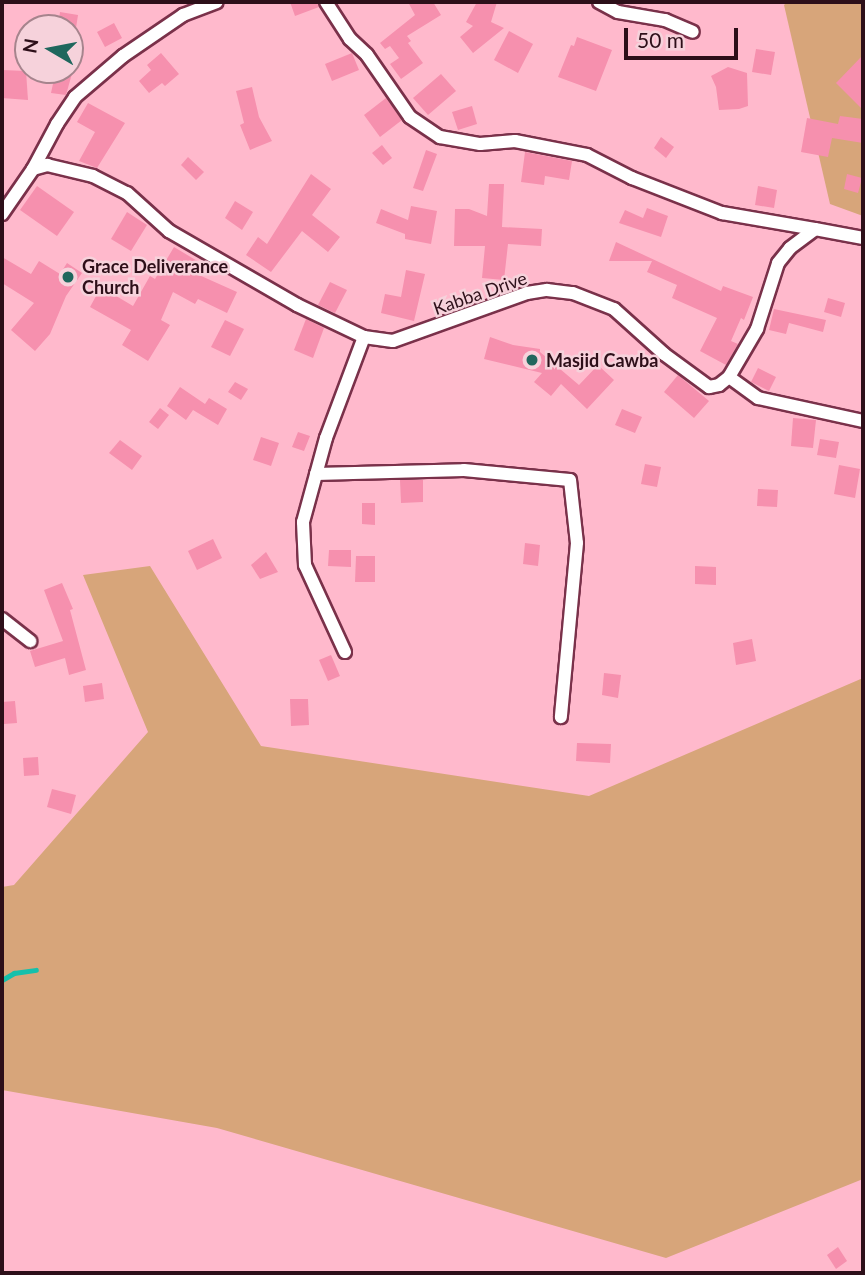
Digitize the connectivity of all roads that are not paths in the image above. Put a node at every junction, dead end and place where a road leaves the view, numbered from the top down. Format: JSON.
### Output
{"nodes":[{"id":1,"x":217,"y":2,"type":"edge"},
{"id":2,"x":326,"y":2,"type":"edge"},
{"id":3,"x":599,"y":2,"type":"edge"},
{"id":4,"x":693,"y":32,"type":"dead end"},
{"id":5,"x":33,"y":169,"type":"junction"},
{"id":6,"x":2,"y":214,"type":"edge"},
{"id":7,"x":815,"y":229,"type":"junction"},
{"id":8,"x":863,"y":238,"type":"edge"},
{"id":9,"x":364,"y":337,"type":"junction"},
{"id":10,"x":729,"y":377,"type":"junction"},
{"id":11,"x":863,"y":421,"type":"edge"},
{"id":12,"x":316,"y":474,"type":"junction"},
{"id":13,"x":2,"y":619,"type":"edge"},
{"id":14,"x":30,"y":641,"type":"dead end"},
{"id":15,"x":345,"y":652,"type":"dead end"},
{"id":16,"x":561,"y":717,"type":"dead end"}],
"edges":[{"from":1,"to":5,"type":"street"},
{"from":2,"to":7,"type":"street"},
{"from":3,"to":4,"type":"street"},
{"from":5,"to":6,"type":"street"},
{"from":5,"to":9,"type":"street","name":"Kabba Drive"},
{"from":7,"to":8,"type":"street"},
{"from":7,"to":10,"type":"street"},
{"from":9,"to":10,"type":"street","name":"Kabba Drive"},
{"from":9,"to":12,"type":"street"},
{"from":10,"to":11,"type":"street"},
{"from":12,"to":15,"type":"street"},
{"from":12,"to":16,"type":"street"},
{"from":13,"to":14,"type":"street"}]}
